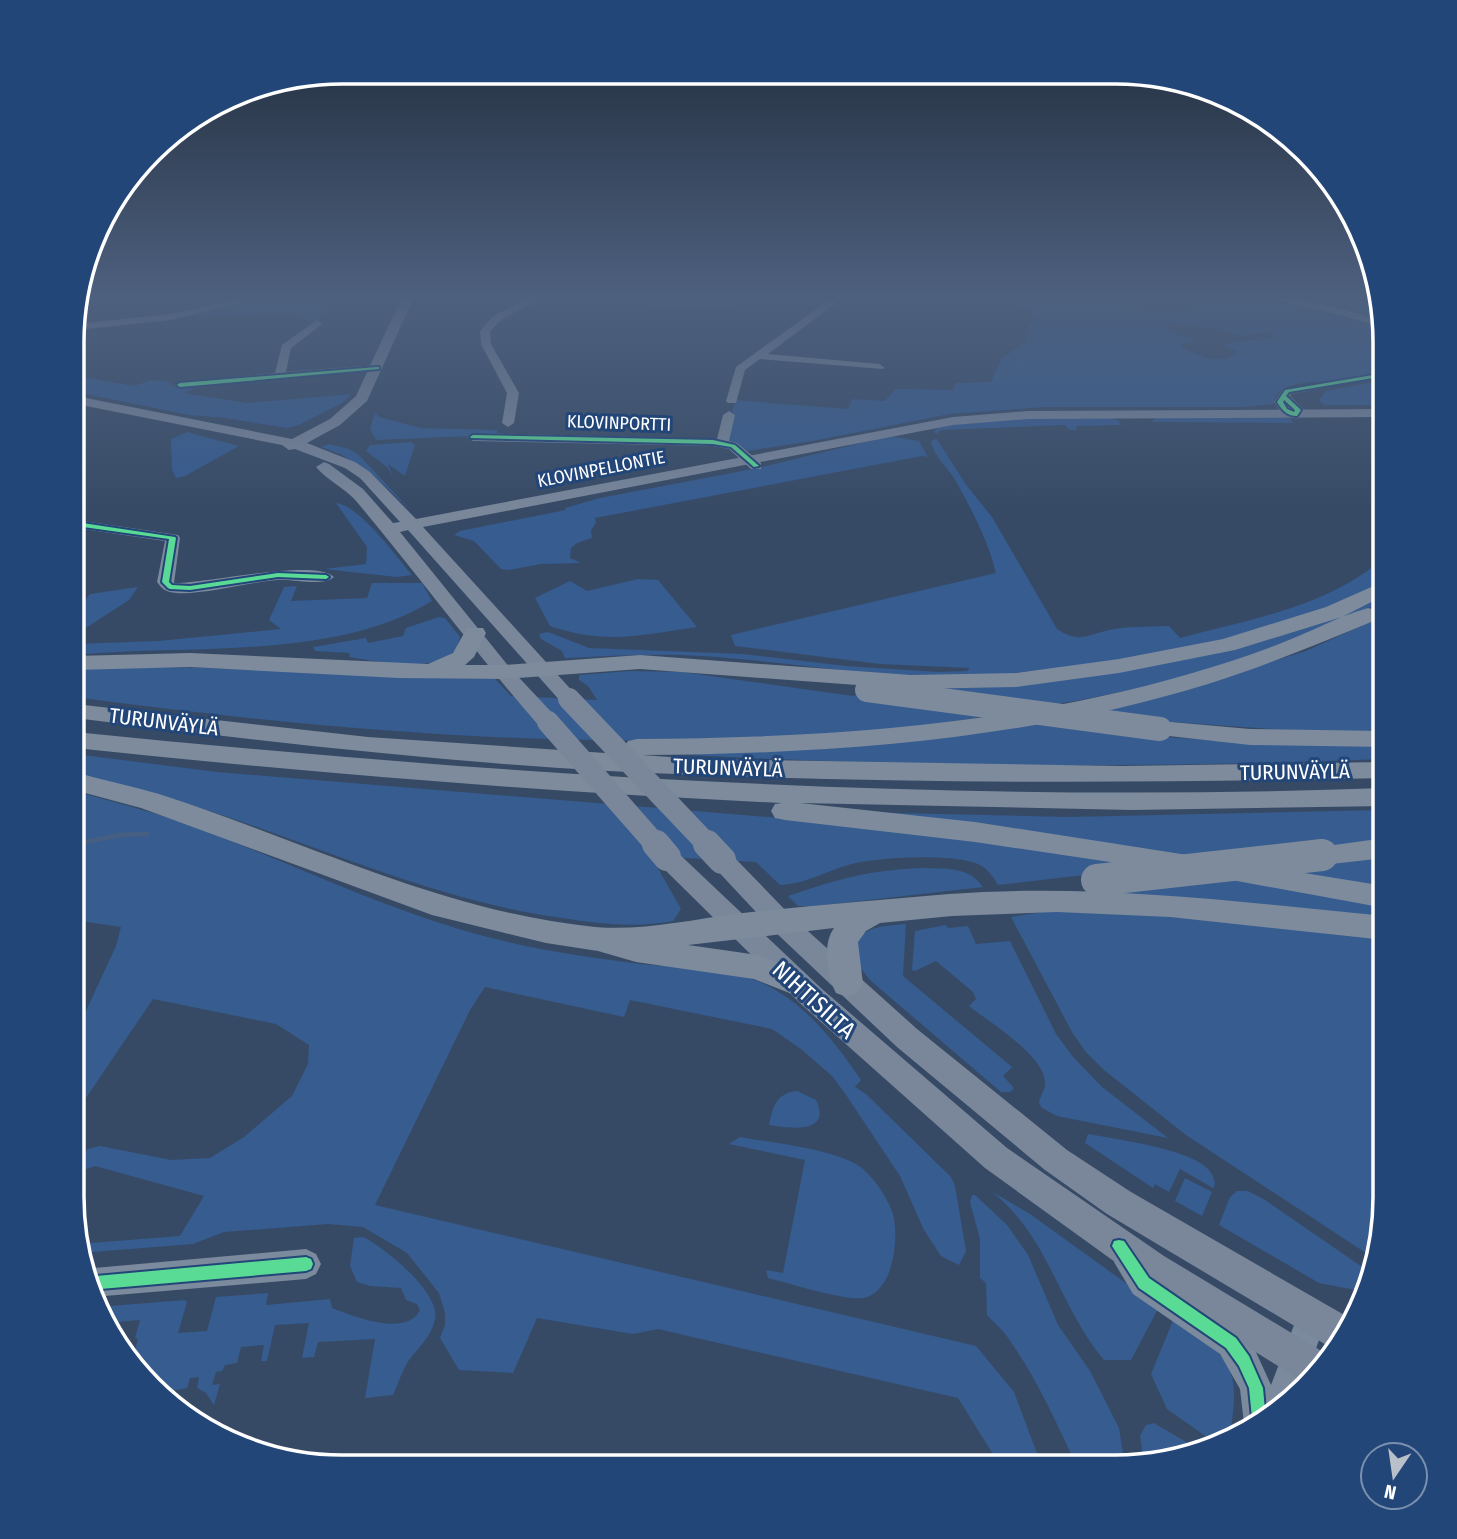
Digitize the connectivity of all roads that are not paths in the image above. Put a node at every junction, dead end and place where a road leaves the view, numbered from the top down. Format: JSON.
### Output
{"nodes":[{"id":1,"x":377,"y":368,"type":"edge"},
{"id":2,"x":281,"y":369,"type":"edge"},
{"id":3,"x":367,"y":369,"type":"edge"},
{"id":4,"x":500,"y":369,"type":"edge"},
{"id":5,"x":740,"y":369,"type":"edge"},
{"id":6,"x":280,"y":376,"type":"junction"},
{"id":7,"x":1373,"y":376,"type":"edge"},
{"id":8,"x":180,"y":385,"type":"dead end"},
{"id":9,"x":732,"y":401,"type":"dead end"},
{"id":10,"x":84,"y":402,"type":"edge"},
{"id":11,"x":1291,"y":408,"type":"junction"},
{"id":12,"x":1363,"y":413,"type":"joint"},
{"id":13,"x":1373,"y":413,"type":"edge"},
{"id":14,"x":729,"y":415,"type":"dead end"},
{"id":15,"x":507,"y":430,"type":"junction"},
{"id":16,"x":473,"y":437,"type":"dead end"},
{"id":17,"x":722,"y":443,"type":"junction"},
{"id":18,"x":287,"y":444,"type":"junction"},
{"id":19,"x":753,"y":463,"type":"junction"},
{"id":20,"x":84,"y":525,"type":"edge"},
{"id":21,"x":415,"y":528,"type":"junction"},
{"id":22,"x":393,"y":534,"type":"junction"},
{"id":23,"x":326,"y":577,"type":"dead end"},
{"id":24,"x":1373,"y":593,"type":"edge"},
{"id":25,"x":1373,"y":613,"type":"edge"},
{"id":26,"x":475,"y":633,"type":"junction"},
{"id":27,"x":84,"y":663,"type":"edge"},
{"id":28,"x":542,"y":669,"type":"junction"},
{"id":29,"x":736,"y":669,"type":"junction"},
{"id":30,"x":430,"y":672,"type":"junction"},
{"id":31,"x":503,"y":672,"type":"junction"},
{"id":32,"x":84,"y":712,"type":"edge"},
{"id":33,"x":282,"y":735,"type":"junction"},
{"id":34,"x":1373,"y":739,"type":"edge"},
{"id":35,"x":84,"y":741,"type":"edge"},
{"id":36,"x":1373,"y":769,"type":"edge"},
{"id":37,"x":404,"y":773,"type":"junction"},
{"id":38,"x":84,"y":784,"type":"edge"},
{"id":39,"x":1373,"y":797,"type":"edge"},
{"id":40,"x":1373,"y":849,"type":"edge"},
{"id":41,"x":1373,"y":895,"type":"edge"},
{"id":42,"x":979,"y":903,"type":"junction"},
{"id":43,"x":876,"y":912,"type":"junction"},
{"id":44,"x":781,"y":922,"type":"junction"},
{"id":45,"x":734,"y":926,"type":"junction"},
{"id":46,"x":1373,"y":927,"type":"edge"},
{"id":47,"x":598,"y":939,"type":"junction"},
{"id":48,"x":792,"y":981,"type":"junction"},
{"id":49,"x":847,"y":984,"type":"junction"},
{"id":50,"x":1119,"y":1247,"type":"junction"},
{"id":51,"x":306,"y":1264,"type":"dead end"},
{"id":52,"x":99,"y":1282,"type":"edge"},
{"id":53,"x":1312,"y":1318,"type":"junction"},
{"id":54,"x":1335,"y":1330,"type":"edge"},
{"id":55,"x":1307,"y":1363,"type":"edge"},
{"id":56,"x":1297,"y":1379,"type":"edge"},
{"id":57,"x":1258,"y":1412,"type":"edge"}],
"edges":[{"from":1,"to":18,"type":"main road"},
{"from":2,"to":6,"type":"street"},
{"from":3,"to":6,"type":"street"},
{"from":4,"to":15,"type":"street"},
{"from":5,"to":9,"type":"street"},
{"from":6,"to":8,"type":"street"},
{"from":7,"to":11,"type":"street"},
{"from":10,"to":18,"type":"main road"},
{"from":11,"to":12,"type":"main road"},
{"from":11,"to":19,"type":"main road","name":"KLOVINPELLONTIE"},
{"from":12,"to":13,"type":"main road"},
{"from":14,"to":17,"type":"street"},
{"from":15,"to":16,"type":"street","name":"KLOVINPORTTI"},
{"from":15,"to":17,"type":"street","name":"KLOVINPORTTI"},
{"from":17,"to":19,"type":"street","name":"KLOVINPORTTI"},
{"from":18,"to":21,"type":"main road","name":"NIHTISILTA"},
{"from":18,"to":22,"type":"main road","name":"NIHTISILTA"},
{"from":19,"to":21,"type":"main road","name":"KLOVINPELLONTIE"},
{"from":20,"to":23,"type":"street"},
{"from":21,"to":22,"type":"main road","name":"KLOVINPELLONTIE"},
{"from":21,"to":28,"type":"main road","name":"NIHTISILTA"},
{"from":22,"to":26,"type":"main road","name":"NIHTISILTA"},
{"from":24,"to":29,"type":"highway"},
{"from":25,"to":33,"type":"highway"},
{"from":26,"to":30,"type":"highway"},
{"from":26,"to":31,"type":"main road","name":"NIHTISILTA"},
{"from":27,"to":30,"type":"highway"},
{"from":28,"to":29,"type":"highway"},
{"from":28,"to":31,"type":"highway"},
{"from":28,"to":44,"type":"main road","name":"NIHTISILTA","bridge":true},
{"from":29,"to":34,"type":"highway","bridge":true},
{"from":30,"to":31,"type":"highway"},
{"from":31,"to":45,"type":"main road","name":"NIHTISILTA","bridge":true},
{"from":32,"to":33,"type":"highway","name":"TURUNVÄYLÄ"},
{"from":33,"to":36,"type":"highway","name":"TURUNVÄYLÄ"},
{"from":35,"to":37,"type":"highway","name":"TURUNVÄYLÄ"},
{"from":37,"to":39,"type":"highway","name":"TURUNVÄYLÄ"},
{"from":37,"to":41,"type":"highway"},
{"from":38,"to":47,"type":"highway"},
{"from":40,"to":42,"type":"highway","bridge":true},
{"from":42,"to":43,"type":"highway"},
{"from":42,"to":46,"type":"highway"},
{"from":43,"to":44,"type":"highway"},
{"from":43,"to":49,"type":"highway"},
{"from":44,"to":45,"type":"highway"},
{"from":44,"to":49,"type":"main road","name":"NIHTISILTA"},
{"from":45,"to":47,"type":"highway"},
{"from":45,"to":48,"type":"main road","name":"NIHTISILTA"},
{"from":47,"to":48,"type":"highway"},
{"from":48,"to":50,"type":"main road","name":"NIHTISILTA"},
{"from":49,"to":53,"type":"main road","name":"NIHTISILTA"},
{"from":50,"to":55,"type":"main road","name":"NIHTISILTA"},
{"from":50,"to":57,"type":"street"},
{"from":51,"to":52,"type":"street"},
{"from":53,"to":54,"type":"main road","name":"NIHTISILTA"},
{"from":53,"to":55,"type":"street"},
{"from":55,"to":56,"type":"street"}]}
